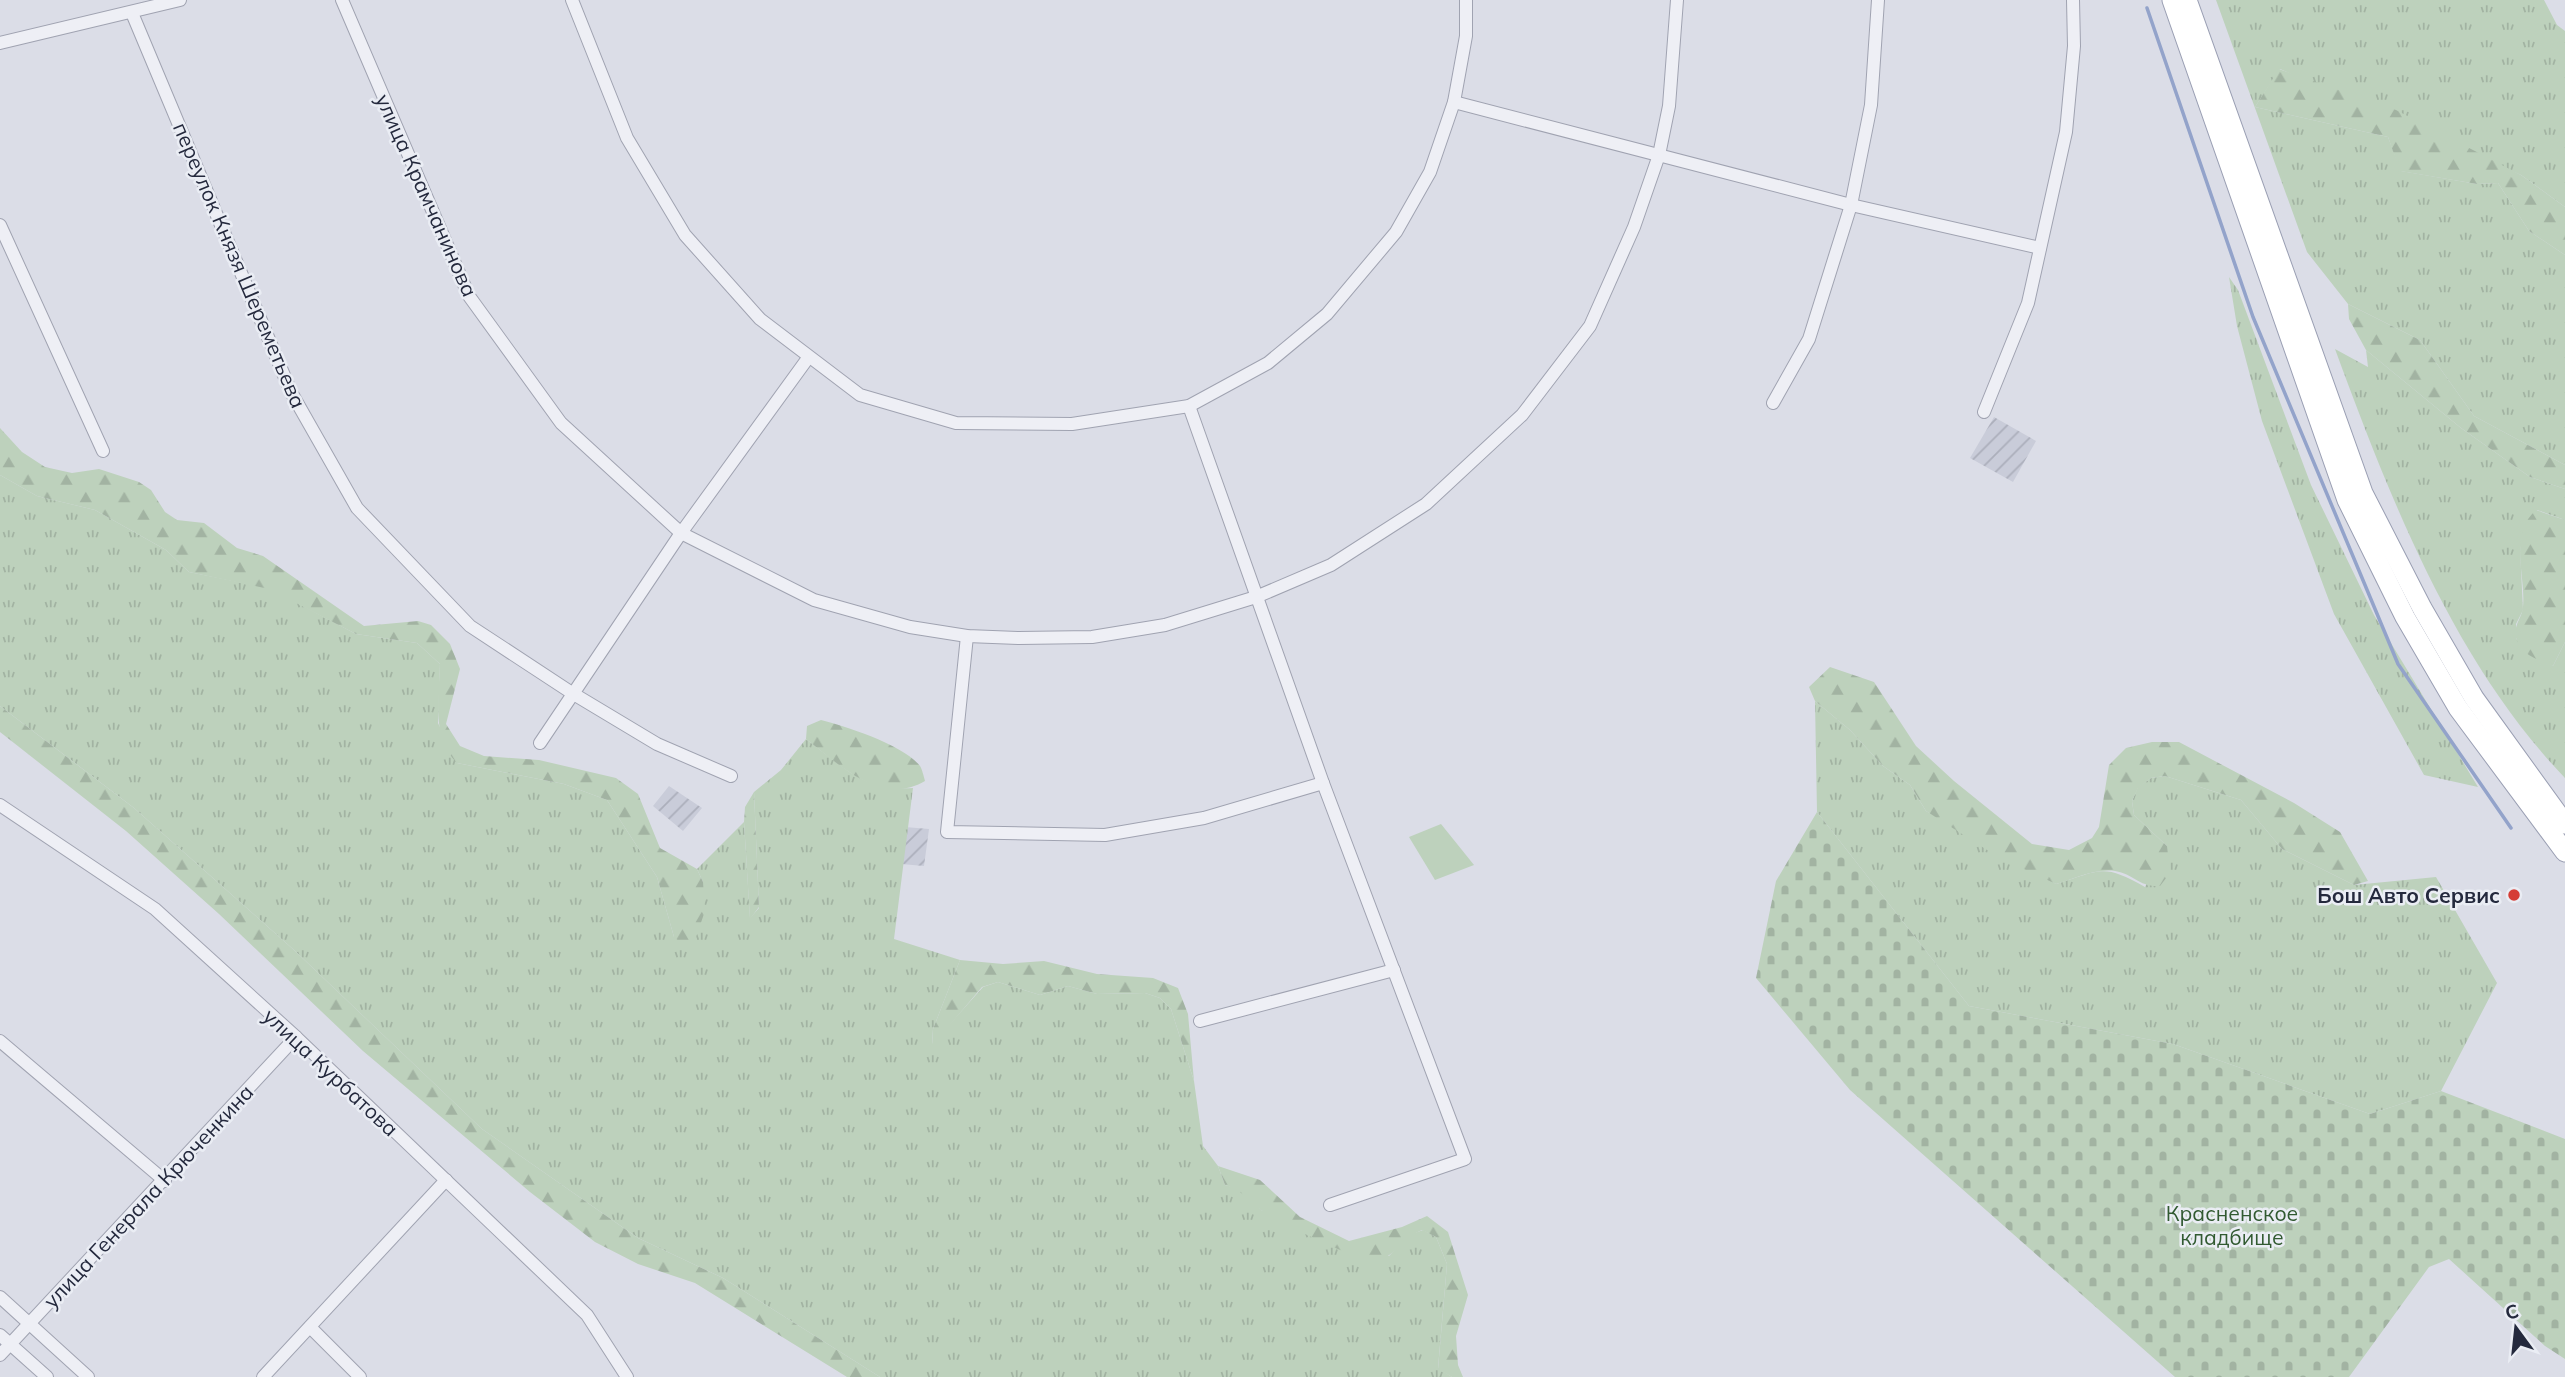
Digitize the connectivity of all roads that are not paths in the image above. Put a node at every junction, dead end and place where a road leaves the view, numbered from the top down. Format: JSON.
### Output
{"nodes":[{"id":1,"x":180,"y":0,"type":"edge"},
{"id":2,"x":342,"y":0,"type":"edge"},
{"id":3,"x":572,"y":0,"type":"edge"},
{"id":4,"x":1466,"y":0,"type":"edge"},
{"id":5,"x":1677,"y":0,"type":"edge"},
{"id":6,"x":1878,"y":0,"type":"edge"},
{"id":7,"x":2073,"y":0,"type":"edge"},
{"id":8,"x":2172,"y":0,"type":"edge"},
{"id":9,"x":2187,"y":0,"type":"edge"},
{"id":10,"x":132,"y":13,"type":"junction"},
{"id":11,"x":0,"y":43,"type":"edge"},
{"id":12,"x":1454,"y":102,"type":"junction"},
{"id":13,"x":1660,"y":155,"type":"junction"},
{"id":14,"x":1851,"y":205,"type":"junction"},
{"id":15,"x":0,"y":225,"type":"edge"},
{"id":16,"x":2040,"y":248,"type":"junction"},
{"id":17,"x":5,"y":249,"type":"edge"},
{"id":18,"x":808,"y":358,"type":"junction"},
{"id":19,"x":1773,"y":403,"type":"dead end"},
{"id":20,"x":1189,"y":406,"type":"junction"},
{"id":21,"x":1984,"y":412,"type":"dead end"},
{"id":22,"x":103,"y":451,"type":"dead end"},
{"id":23,"x":681,"y":533,"type":"junction"},
{"id":24,"x":1256,"y":597,"type":"junction"},
{"id":25,"x":967,"y":636,"type":"junction"},
{"id":26,"x":572,"y":693,"type":"junction"},
{"id":27,"x":540,"y":743,"type":"dead end"},
{"id":28,"x":732,"y":776,"type":"dead end"},
{"id":29,"x":1323,"y":783,"type":"junction"},
{"id":30,"x":0,"y":806,"type":"edge"},
{"id":31,"x":2565,"y":824,"type":"edge"},
{"id":32,"x":2565,"y":852,"type":"edge"},
{"id":33,"x":1394,"y":970,"type":"junction"},
{"id":34,"x":1200,"y":1021,"type":"dead end"},
{"id":35,"x":296,"y":1037,"type":"junction"},
{"id":36,"x":0,"y":1041,"type":"edge"},
{"id":37,"x":446,"y":1180,"type":"junction"},
{"id":38,"x":165,"y":1181,"type":"junction"},
{"id":39,"x":1330,"y":1205,"type":"dead end"},
{"id":40,"x":0,"y":1297,"type":"edge"},
{"id":41,"x":30,"y":1324,"type":"junction"},
{"id":42,"x":310,"y":1327,"type":"junction"},
{"id":43,"x":0,"y":1335,"type":"edge"},
{"id":44,"x":10,"y":1344,"type":"junction"},
{"id":45,"x":0,"y":1355,"type":"edge"},
{"id":46,"x":47,"y":1377,"type":"edge"},
{"id":47,"x":88,"y":1377,"type":"edge"},
{"id":48,"x":263,"y":1377,"type":"edge"},
{"id":49,"x":360,"y":1377,"type":"edge"},
{"id":50,"x":627,"y":1377,"type":"edge"}],
"edges":[{"from":1,"to":10,"type":"street"},
{"from":2,"to":23,"type":"street","name":"улица Крамчанинова"},
{"from":3,"to":18,"type":"street"},
{"from":4,"to":12,"type":"street"},
{"from":5,"to":13,"type":"street","name":"улица Крамчанинова"},
{"from":6,"to":14,"type":"street"},
{"from":7,"to":16,"type":"street"},
{"from":8,"to":32,"type":"main road"},
{"from":9,"to":31,"type":"main road"},
{"from":10,"to":11,"type":"street"},
{"from":10,"to":26,"type":"street","name":"переулок Князя Шереметьева"},
{"from":12,"to":13,"type":"street"},
{"from":12,"to":20,"type":"street"},
{"from":13,"to":14,"type":"street"},
{"from":13,"to":24,"type":"street","name":"улица Крамчанинова"},
{"from":14,"to":16,"type":"street"},
{"from":14,"to":19,"type":"street"},
{"from":15,"to":17,"type":"street"},
{"from":16,"to":21,"type":"street"},
{"from":17,"to":22,"type":"street"},
{"from":18,"to":20,"type":"street"},
{"from":18,"to":23,"type":"street"},
{"from":20,"to":24,"type":"street"},
{"from":23,"to":25,"type":"street","name":"улица Крамчанинова"},
{"from":23,"to":26,"type":"street"},
{"from":24,"to":25,"type":"street","name":"улица Крамчанинова"},
{"from":24,"to":29,"type":"street"},
{"from":25,"to":29,"type":"street"},
{"from":26,"to":27,"type":"street"},
{"from":26,"to":28,"type":"street","name":"переулок Князя Шереметьева"},
{"from":29,"to":33,"type":"street"},
{"from":30,"to":35,"type":"street","name":"улица Курбатова"},
{"from":33,"to":34,"type":"street"},
{"from":33,"to":39,"type":"street"},
{"from":35,"to":37,"type":"street","name":"улица Курбатова"},
{"from":35,"to":38,"type":"street","name":"улица Генерала Крюченкина"},
{"from":36,"to":38,"type":"street"},
{"from":37,"to":42,"type":"street"},
{"from":37,"to":50,"type":"street","name":"улица Курбатова"},
{"from":38,"to":41,"type":"street","name":"улица Генерала Крюченкина"},
{"from":40,"to":41,"type":"street"},
{"from":41,"to":44,"type":"street","name":"улица Генерала Крюченкина"},
{"from":41,"to":47,"type":"street"},
{"from":42,"to":48,"type":"street"},
{"from":42,"to":49,"type":"street"},
{"from":43,"to":44,"type":"street"},
{"from":44,"to":45,"type":"street","name":"улица Генерала Крюченкина"},
{"from":44,"to":46,"type":"street"}]}
